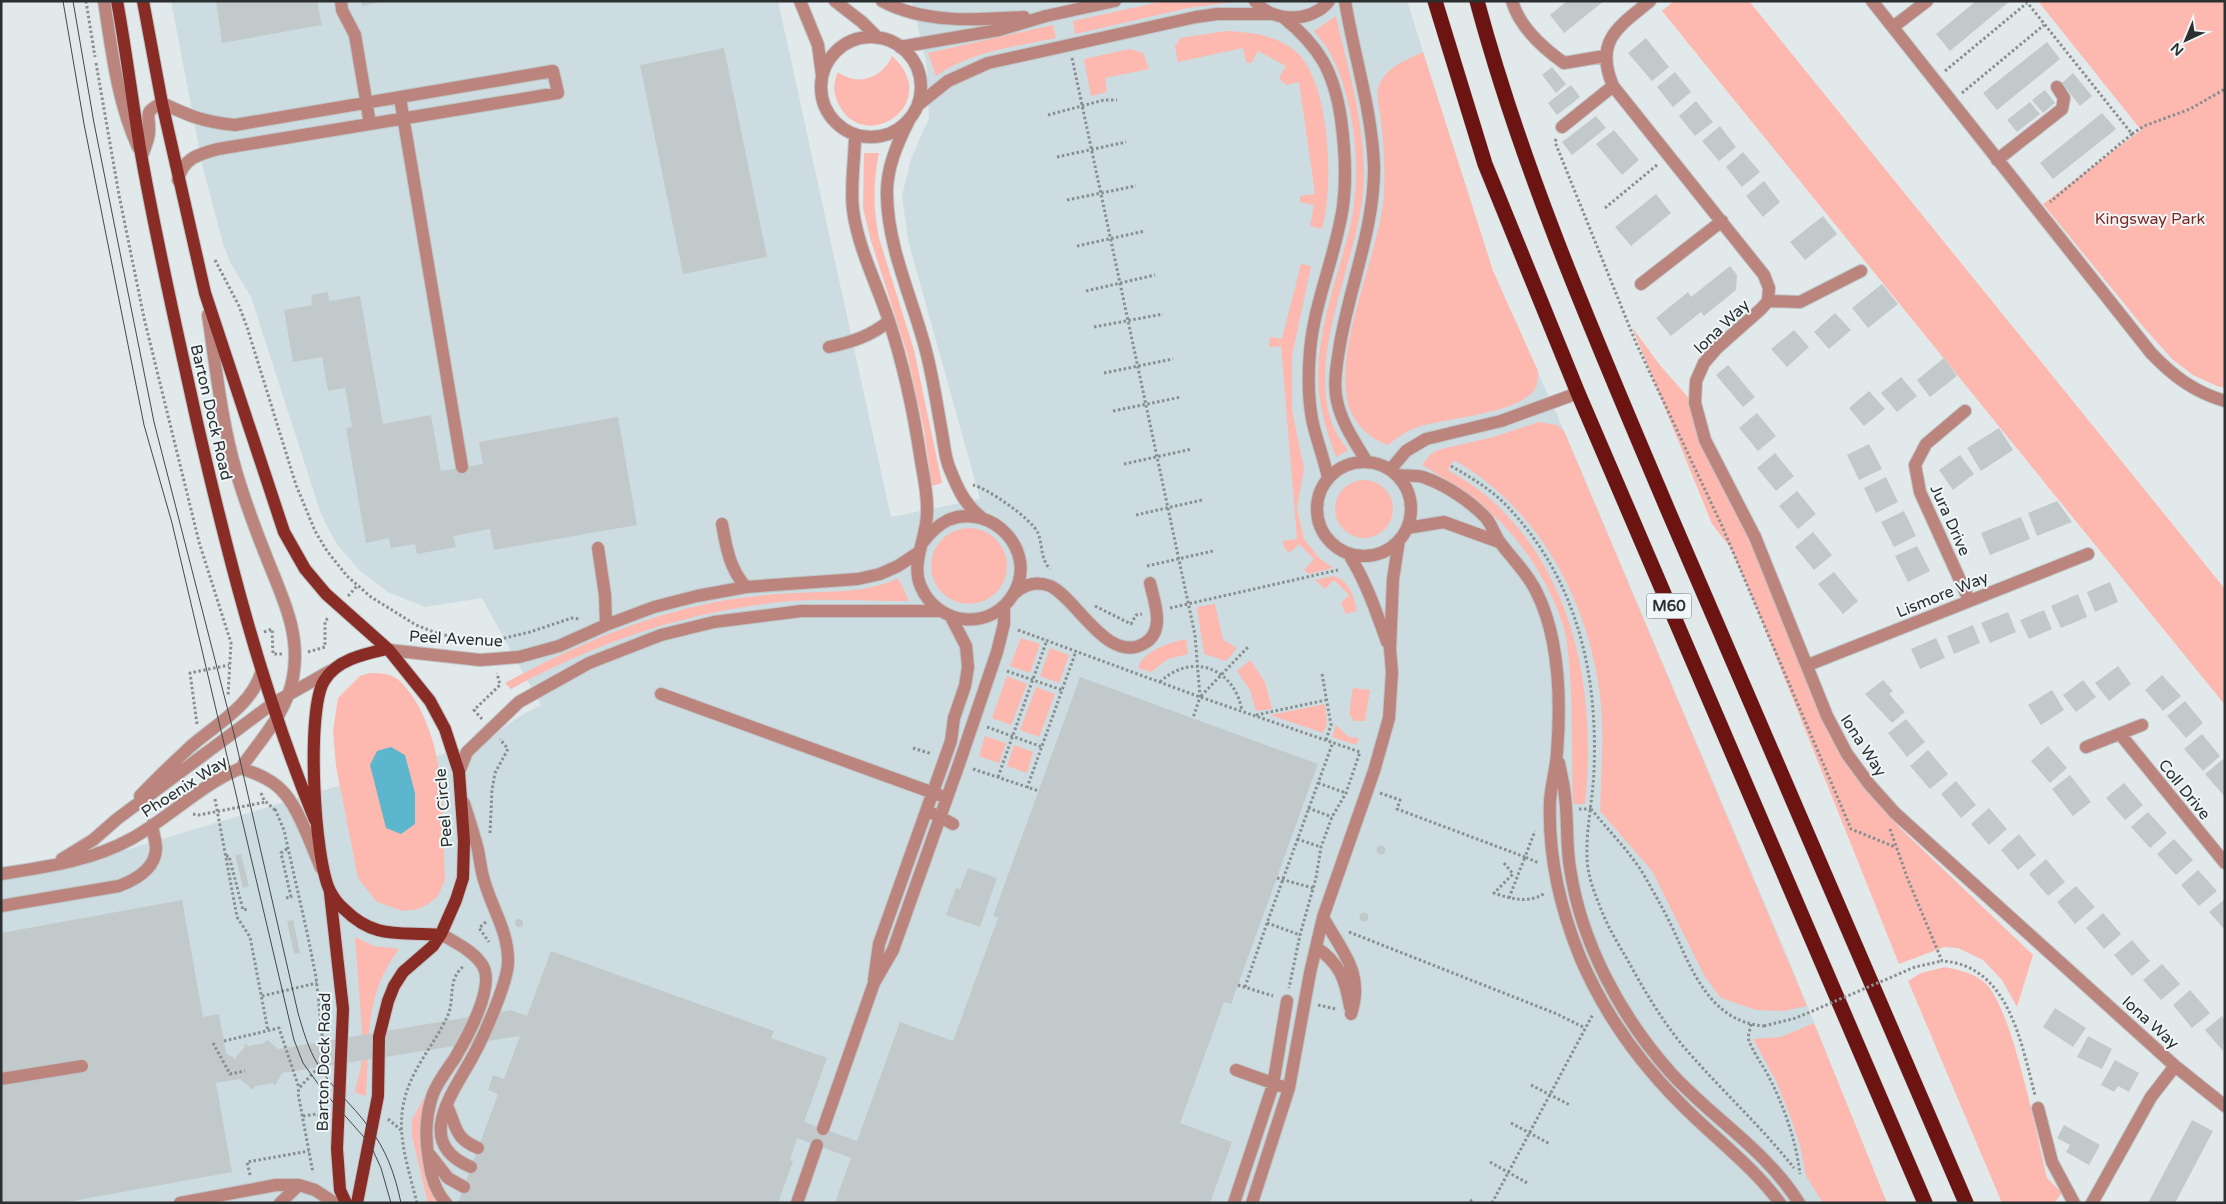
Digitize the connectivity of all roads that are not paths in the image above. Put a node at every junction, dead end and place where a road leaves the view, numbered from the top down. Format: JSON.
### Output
{"nodes":[{"id":1,"x":104,"y":1,"type":"edge"},
{"id":2,"x":117,"y":1,"type":"edge"},
{"id":3,"x":143,"y":1,"type":"edge"},
{"id":4,"x":341,"y":1,"type":"edge"},
{"id":5,"x":800,"y":1,"type":"edge"},
{"id":6,"x":835,"y":1,"type":"edge"},
{"id":7,"x":882,"y":1,"type":"edge"},
{"id":8,"x":1114,"y":1,"type":"edge"},
{"id":9,"x":1255,"y":1,"type":"edge"},
{"id":10,"x":1329,"y":1,"type":"edge"},
{"id":11,"x":1345,"y":1,"type":"edge"},
{"id":12,"x":1435,"y":1,"type":"edge"},
{"id":13,"x":1477,"y":1,"type":"edge"},
{"id":14,"x":1483,"y":1,"type":"edge"},
{"id":15,"x":1512,"y":1,"type":"edge"},
{"id":16,"x":1650,"y":1,"type":"edge"},
{"id":17,"x":1872,"y":1,"type":"edge"},
{"id":18,"x":1927,"y":1,"type":"edge"},
{"id":19,"x":1277,"y":15,"type":"junction"},
{"id":20,"x":1046,"y":16,"type":"junction"},
{"id":21,"x":1893,"y":27,"type":"junction"},
{"id":22,"x":1486,"y":34,"type":"junction"},
{"id":23,"x":878,"y":38,"type":"junction"},
{"id":24,"x":900,"y":47,"type":"junction"},
{"id":25,"x":1606,"y":56,"type":"junction"},
{"id":26,"x":823,"y":77,"type":"junction"},
{"id":27,"x":1613,"y":86,"type":"junction"},
{"id":28,"x":2057,"y":87,"type":"dead end"},
{"id":29,"x":400,"y":98,"type":"junction"},
{"id":30,"x":162,"y":102,"type":"junction"},
{"id":31,"x":366,"y":103,"type":"junction"},
{"id":32,"x":918,"y":105,"type":"junction"},
{"id":33,"x":403,"y":118,"type":"junction"},
{"id":34,"x":909,"y":120,"type":"junction"},
{"id":35,"x":370,"y":124,"type":"junction"},
{"id":36,"x":1562,"y":127,"type":"road end"},
{"id":37,"x":855,"y":134,"type":"junction"},
{"id":38,"x":142,"y":156,"type":"junction"},
{"id":39,"x":1997,"y":160,"type":"junction"},
{"id":40,"x":178,"y":180,"type":"junction"},
{"id":41,"x":1722,"y":221,"type":"junction"},
{"id":42,"x":1861,"y":271,"type":"dead end"},
{"id":43,"x":1641,"y":284,"type":"dead end"},
{"id":44,"x":205,"y":292,"type":"junction"},
{"id":45,"x":1768,"y":301,"type":"junction"},
{"id":46,"x":889,"y":321,"type":"junction"},
{"id":47,"x":829,"y":347,"type":"dead end"},
{"id":48,"x":1578,"y":393,"type":"junction"},
{"id":49,"x":2225,"y":401,"type":"edge"},
{"id":50,"x":1965,"y":411,"type":"dead end"},
{"id":51,"x":1367,"y":462,"type":"junction"},
{"id":52,"x":462,"y":467,"type":"dead end"},
{"id":53,"x":1394,"y":473,"type":"junction"},
{"id":54,"x":1328,"y":478,"type":"junction"},
{"id":55,"x":981,"y":518,"type":"junction"},
{"id":56,"x":722,"y":524,"type":"dead end"},
{"id":57,"x":1407,"y":528,"type":"junction"},
{"id":58,"x":1399,"y":540,"type":"junction"},
{"id":59,"x":1499,"y":542,"type":"junction"},
{"id":60,"x":921,"y":547,"type":"junction"},
{"id":61,"x":598,"y":548,"type":"dead end"},
{"id":62,"x":1348,"y":553,"type":"junction"},
{"id":63,"x":2088,"y":554,"type":"dead end"},
{"id":64,"x":1150,"y":583,"type":"dead end"},
{"id":65,"x":746,"y":587,"type":"junction"},
{"id":66,"x":1014,"y":593,"type":"junction"},
{"id":67,"x":1969,"y":600,"type":"junction"},
{"id":68,"x":1004,"y":606,"type":"junction"},
{"id":69,"x":946,"y":614,"type":"junction"},
{"id":70,"x":606,"y":625,"type":"junction"},
{"id":71,"x":1390,"y":649,"type":"junction"},
{"id":72,"x":388,"y":650,"type":"junction"},
{"id":73,"x":1808,"y":665,"type":"junction"},
{"id":74,"x":330,"y":671,"type":"junction"},
{"id":75,"x":262,"y":674,"type":"junction"},
{"id":76,"x":661,"y":694,"type":"dead end"},
{"id":77,"x":287,"y":695,"type":"junction"},
{"id":78,"x":272,"y":704,"type":"junction"},
{"id":79,"x":278,"y":719,"type":"junction"},
{"id":80,"x":2142,"y":725,"type":"dead end"},
{"id":81,"x":2120,"y":734,"type":"junction"},
{"id":82,"x":2086,"y":747,"type":"dead end"},
{"id":83,"x":1557,"y":753,"type":"junction"},
{"id":84,"x":241,"y":768,"type":"junction"},
{"id":85,"x":459,"y":772,"type":"junction"},
{"id":86,"x":461,"y":793,"type":"junction"},
{"id":87,"x":930,"y":797,"type":"junction"},
{"id":88,"x":946,"y":797,"type":"junction"},
{"id":89,"x":939,"y":818,"type":"junction"},
{"id":90,"x":117,"y":819,"type":"junction"},
{"id":91,"x":316,"y":820,"type":"junction"},
{"id":92,"x":953,"y":824,"type":"dead end"},
{"id":93,"x":152,"y":825,"type":"junction"},
{"id":94,"x":2225,"y":863,"type":"edge"},
{"id":95,"x":52,"y":865,"type":"junction"},
{"id":96,"x":1,"y":874,"type":"edge"},
{"id":97,"x":329,"y":887,"type":"junction"},
{"id":98,"x":1,"y":906,"type":"edge"},
{"id":99,"x":1323,"y":917,"type":"junction"},
{"id":100,"x":440,"y":934,"type":"junction"},
{"id":101,"x":1316,"y":947,"type":"junction"},
{"id":102,"x":874,"y":982,"type":"junction"},
{"id":103,"x":1287,"y":1001,"type":"road end"},
{"id":104,"x":82,"y":1066,"type":"dead end"},
{"id":105,"x":2175,"y":1066,"type":"junction"},
{"id":106,"x":1236,"y":1070,"type":"dead end"},
{"id":107,"x":1,"y":1079,"type":"edge"},
{"id":108,"x":1273,"y":1085,"type":"junction"},
{"id":109,"x":1289,"y":1088,"type":"junction"},
{"id":110,"x":447,"y":1106,"type":"junction"},
{"id":111,"x":2225,"y":1106,"type":"edge"},
{"id":112,"x":2038,"y":1108,"type":"road end"},
{"id":113,"x":822,"y":1129,"type":"dead end"},
{"id":114,"x":817,"y":1146,"type":"dead end"},
{"id":115,"x":478,"y":1148,"type":"dead end"},
{"id":116,"x":427,"y":1151,"type":"junction"},
{"id":117,"x":471,"y":1167,"type":"dead end"},
{"id":118,"x":299,"y":1185,"type":"junction"},
{"id":119,"x":464,"y":1187,"type":"dead end"},
{"id":120,"x":180,"y":1203,"type":"edge"},
{"id":121,"x":280,"y":1203,"type":"edge"},
{"id":122,"x":335,"y":1203,"type":"edge"},
{"id":123,"x":346,"y":1203,"type":"edge"},
{"id":124,"x":358,"y":1203,"type":"edge"},
{"id":125,"x":446,"y":1203,"type":"edge"},
{"id":126,"x":797,"y":1203,"type":"edge"},
{"id":127,"x":1234,"y":1203,"type":"edge"},
{"id":128,"x":1252,"y":1203,"type":"edge"},
{"id":129,"x":1780,"y":1203,"type":"edge"},
{"id":130,"x":1799,"y":1203,"type":"edge"},
{"id":131,"x":1925,"y":1203,"type":"edge"},
{"id":132,"x":1966,"y":1203,"type":"edge"},
{"id":133,"x":2074,"y":1203,"type":"edge"},
{"id":134,"x":2092,"y":1203,"type":"edge"}],
"edges":[{"from":1,"to":38,"type":"street"},
{"from":2,"to":38,"type":"main road","name":"Barton Dock Road"},
{"from":3,"to":30,"type":"main road","name":"Barton Dock Road"},
{"from":4,"to":31,"type":"street"},
{"from":5,"to":26,"type":"street"},
{"from":6,"to":23,"type":"street"},
{"from":7,"to":20,"type":"street"},
{"from":8,"to":20,"type":"street"},
{"from":9,"to":19,"type":"street"},
{"from":10,"to":19,"type":"street"},
{"from":11,"to":51,"type":"street"},
{"from":12,"to":48,"type":"highway","number":"M60"},
{"from":13,"to":22,"type":"highway","number":"M60"},
{"from":14,"to":22,"type":"highway","number":"M60"},
{"from":15,"to":25,"type":"street"},
{"from":16,"to":25,"type":"street","name":"Iona Way"},
{"from":17,"to":21,"type":"street"},
{"from":18,"to":21,"type":"street"},
{"from":19,"to":32,"type":"street"},
{"from":19,"to":54,"type":"street"},
{"from":20,"to":24,"type":"street"},
{"from":21,"to":39,"type":"street"},
{"from":22,"to":132,"type":"highway","number":"M60"},
{"from":23,"to":24,"type":"street"},
{"from":23,"to":26,"type":"street"},
{"from":24,"to":32,"type":"street"},
{"from":25,"to":27,"type":"street","name":"Iona Way"},
{"from":26,"to":37,"type":"street"},
{"from":27,"to":36,"type":"street"},
{"from":27,"to":41,"type":"street","name":"Iona Way"},
{"from":28,"to":39,"type":"street"},
{"from":29,"to":31,"type":"street"},
{"from":29,"to":33,"type":"street"},
{"from":29,"to":33,"type":"street"},
{"from":30,"to":31,"type":"street"},
{"from":30,"to":38,"type":"street"},
{"from":30,"to":40,"type":"main road","name":"Barton Dock Road"},
{"from":31,"to":35,"type":"street"},
{"from":32,"to":34,"type":"street"},
{"from":33,"to":35,"type":"street"},
{"from":33,"to":52,"type":"street"},
{"from":34,"to":37,"type":"street"},
{"from":34,"to":55,"type":"street"},
{"from":35,"to":40,"type":"street"},
{"from":37,"to":46,"type":"street"},
{"from":38,"to":75,"type":"main road","name":"Barton Dock Road"},
{"from":39,"to":49,"type":"street"},
{"from":40,"to":44,"type":"main road","name":"Barton Dock Road"},
{"from":41,"to":43,"type":"street"},
{"from":41,"to":45,"type":"street","name":"Iona Way"},
{"from":42,"to":45,"type":"street","name":"Iona Way"},
{"from":44,"to":72,"type":"main road","name":"Barton Dock Road"},
{"from":44,"to":77,"type":"street"},
{"from":45,"to":73,"type":"street","name":"Iona Way"},
{"from":46,"to":47,"type":"street"},
{"from":46,"to":60,"type":"street"},
{"from":48,"to":53,"type":"street"},
{"from":48,"to":131,"type":"highway","number":"M60"},
{"from":50,"to":67,"type":"street","name":"Jura Drive"},
{"from":51,"to":53,"type":"street"},
{"from":51,"to":54,"type":"street"},
{"from":53,"to":57,"type":"street"},
{"from":53,"to":59,"type":"street"},
{"from":54,"to":62,"type":"street"},
{"from":55,"to":60,"type":"street"},
{"from":55,"to":66,"type":"street"},
{"from":56,"to":65,"type":"street"},
{"from":57,"to":58,"type":"street"},
{"from":57,"to":59,"type":"street"},
{"from":58,"to":62,"type":"street"},
{"from":58,"to":71,"type":"street"},
{"from":59,"to":83,"type":"street"},
{"from":60,"to":65,"type":"street","name":"Peel Avenue"},
{"from":60,"to":69,"type":"street"},
{"from":61,"to":70,"type":"street"},
{"from":62,"to":71,"type":"street"},
{"from":63,"to":67,"type":"street","name":"Lismore Way"},
{"from":64,"to":66,"type":"street"},
{"from":65,"to":70,"type":"street","name":"Peel Avenue"},
{"from":66,"to":68,"type":"street"},
{"from":67,"to":73,"type":"street","name":"Lismore Way"},
{"from":68,"to":69,"type":"street"},
{"from":68,"to":88,"type":"street"},
{"from":69,"to":85,"type":"street"},
{"from":69,"to":87,"type":"street"},
{"from":70,"to":72,"type":"street","name":"Peel Avenue"},
{"from":71,"to":99,"type":"street"},
{"from":72,"to":74,"type":"main road"},
{"from":72,"to":85,"type":"main road","name":"Peel Circle"},
{"from":73,"to":105,"type":"street","name":"Iona Way"},
{"from":74,"to":77,"type":"street"},
{"from":74,"to":91,"type":"main road"},
{"from":75,"to":78,"type":"main road","name":"Barton Dock Road"},
{"from":75,"to":90,"type":"street"},
{"from":76,"to":87,"type":"street"},
{"from":77,"to":78,"type":"street"},
{"from":77,"to":79,"type":"street"},
{"from":78,"to":79,"type":"main road","name":"Barton Dock Road"},
{"from":78,"to":90,"type":"street"},
{"from":79,"to":84,"type":"street"},
{"from":79,"to":91,"type":"main road","name":"Barton Dock Road"},
{"from":80,"to":81,"type":"street"},
{"from":81,"to":82,"type":"street"},
{"from":81,"to":94,"type":"street","name":"Coll Drive"},
{"from":83,"to":129,"type":"street"},
{"from":83,"to":130,"type":"street"},
{"from":84,"to":93,"type":"street","name":"Phoenix Way"},
{"from":84,"to":97,"type":"street","name":"Phoenix Way"},
{"from":85,"to":86,"type":"main road","name":"Peel Circle"},
{"from":86,"to":100,"type":"main road","name":"Peel Circle"},
{"from":86,"to":110,"type":"street"},
{"from":87,"to":88,"type":"street"},
{"from":87,"to":89,"type":"street"},
{"from":87,"to":102,"type":"street"},
{"from":88,"to":89,"type":"street"},
{"from":89,"to":92,"type":"street"},
{"from":89,"to":102,"type":"street"},
{"from":90,"to":95,"type":"street"},
{"from":91,"to":97,"type":"main road"},
{"from":93,"to":95,"type":"street","name":"Phoenix Way"},
{"from":93,"to":98,"type":"street"},
{"from":95,"to":96,"type":"street","name":"Phoenix Way"},
{"from":97,"to":100,"type":"main road"},
{"from":97,"to":123,"type":"main road","name":"Barton Dock Road"},
{"from":99,"to":101,"type":"street"},
{"from":99,"to":101,"type":"street"},
{"from":100,"to":116,"type":"street"},
{"from":100,"to":124,"type":"main road"},
{"from":101,"to":109,"type":"street"},
{"from":102,"to":113,"type":"street"},
{"from":103,"to":108,"type":"street"},
{"from":104,"to":107,"type":"street"},
{"from":105,"to":111,"type":"street","name":"Iona Way"},
{"from":105,"to":134,"type":"street"},
{"from":106,"to":108,"type":"street"},
{"from":108,"to":109,"type":"street"},
{"from":108,"to":127,"type":"street"},
{"from":109,"to":128,"type":"street"},
{"from":110,"to":115,"type":"street"},
{"from":110,"to":117,"type":"street"},
{"from":112,"to":133,"type":"street"},
{"from":114,"to":126,"type":"street"},
{"from":116,"to":119,"type":"street"},
{"from":116,"to":125,"type":"street"},
{"from":118,"to":120,"type":"street"},
{"from":118,"to":121,"type":"street"},
{"from":118,"to":122,"type":"street"}]}
